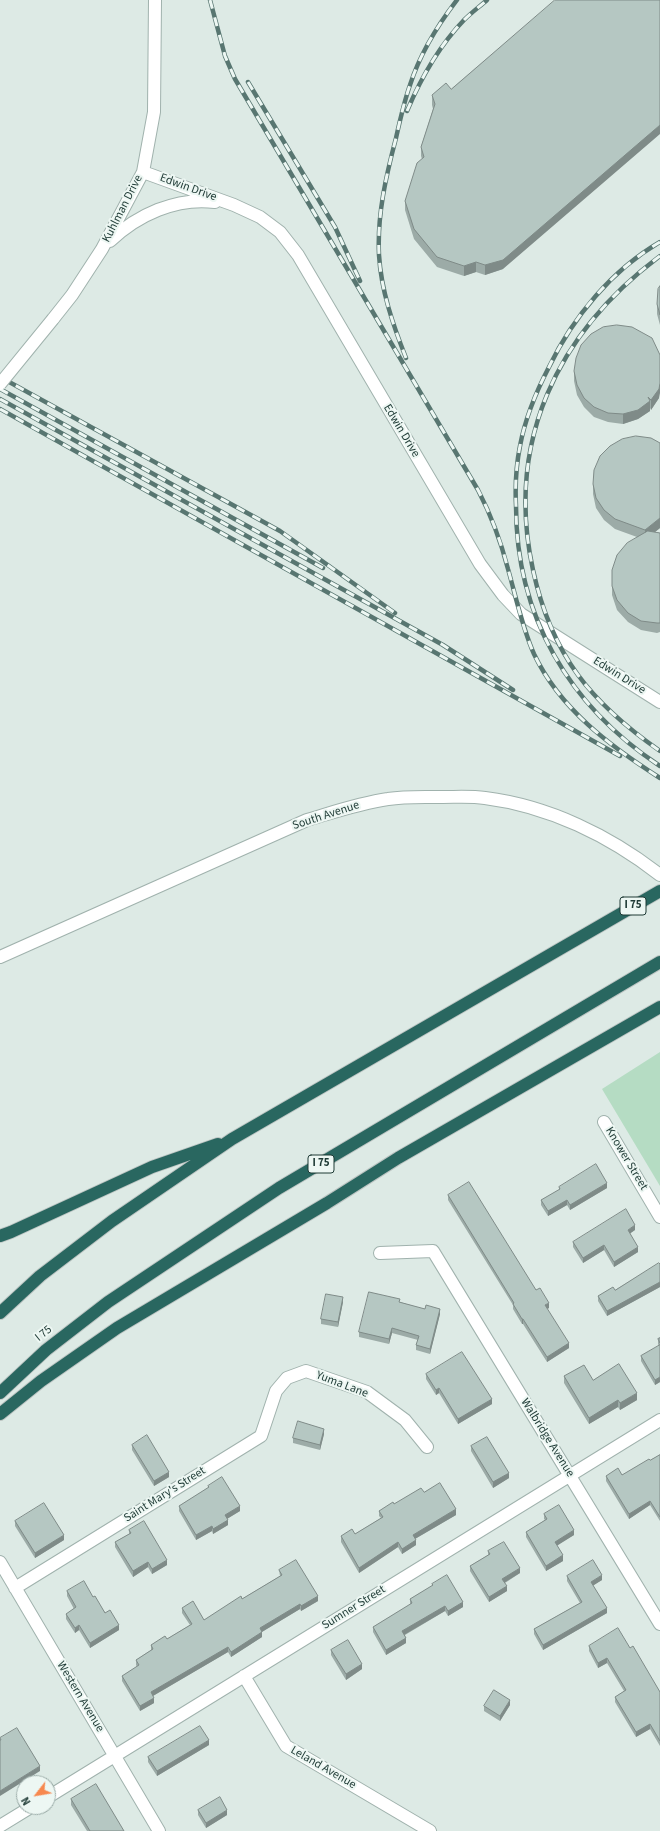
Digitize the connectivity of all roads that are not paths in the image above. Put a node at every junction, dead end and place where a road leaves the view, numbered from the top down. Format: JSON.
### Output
{"nodes":[{"id":1,"x":156,"y":0,"type":"edge"},
{"id":2,"x":143,"y":172,"type":"junction"},
{"id":3,"x":234,"y":206,"type":"junction"},
{"id":4,"x":102,"y":249,"type":"junction"},
{"id":5,"x":0,"y":384,"type":"edge"},
{"id":6,"x":660,"y":702,"type":"edge"},
{"id":7,"x":660,"y":875,"type":"edge"},
{"id":8,"x":660,"y":891,"type":"edge"},
{"id":9,"x":0,"y":957,"type":"edge"},
{"id":10,"x":660,"y":962,"type":"edge"},
{"id":11,"x":660,"y":1007,"type":"edge"},
{"id":12,"x":604,"y":1122,"type":"dead end"},
{"id":13,"x":232,"y":1139,"type":"junction"},
{"id":14,"x":660,"y":1217,"type":"edge"},
{"id":15,"x":0,"y":1236,"type":"edge"},
{"id":16,"x":380,"y":1253,"type":"dead end"},
{"id":17,"x":0,"y":1313,"type":"edge"},
{"id":18,"x":287,"y":1378,"type":"joint"},
{"id":19,"x":0,"y":1393,"type":"edge"},
{"id":20,"x":0,"y":1414,"type":"edge"},
{"id":21,"x":660,"y":1420,"type":"edge"},
{"id":22,"x":427,"y":1447,"type":"dead end"},
{"id":23,"x":570,"y":1475,"type":"junction"},
{"id":24,"x":0,"y":1562,"type":"edge"},
{"id":25,"x":16,"y":1588,"type":"junction"},
{"id":26,"x":660,"y":1624,"type":"edge"},
{"id":27,"x":244,"y":1676,"type":"junction"},
{"id":28,"x":114,"y":1756,"type":"junction"},
{"id":29,"x":56,"y":1791,"type":"edge"},
{"id":30,"x":18,"y":1815,"type":"edge"},
{"id":31,"x":0,"y":1826,"type":"edge"},
{"id":32,"x":160,"y":1831,"type":"edge"},
{"id":33,"x":430,"y":1831,"type":"edge"}],
"edges":[{"from":1,"to":2,"type":"street","name":"Kuhlman Drive"},
{"from":2,"to":3,"type":"street","name":"Edwin Drive"},
{"from":2,"to":4,"type":"street","name":"Kuhlman Drive"},
{"from":3,"to":4,"type":"street"},
{"from":3,"to":6,"type":"street","name":"Edwin Drive"},
{"from":4,"to":5,"type":"street","name":"Kuhlman Drive","bridge":true},
{"from":7,"to":9,"type":"street","name":"South Avenue"},
{"from":8,"to":13,"type":"highway","number":"I 75"},
{"from":10,"to":19,"type":"highway","name":"I 75","number":"I 75"},
{"from":11,"to":20,"type":"highway"},
{"from":12,"to":14,"type":"street","name":"Knower Street"},
{"from":13,"to":15,"type":"highway"},
{"from":13,"to":17,"type":"highway","number":"I 75"},
{"from":16,"to":23,"type":"street","name":"Walbridge Avenue"},
{"from":18,"to":22,"type":"street","name":"Yuma Lane"},
{"from":18,"to":25,"type":"street","name":"Saint Mary's Street"},
{"from":21,"to":23,"type":"street","name":"Sumner Street"},
{"from":23,"to":26,"type":"street","name":"Walbridge Avenue"},
{"from":23,"to":27,"type":"street","name":"Sumner Street"},
{"from":24,"to":25,"type":"street","name":"Western Avenue"},
{"from":25,"to":28,"type":"street","name":"Western Avenue"},
{"from":27,"to":28,"type":"street","name":"Sumner Street"},
{"from":27,"to":33,"type":"street","name":"Leland Avenue"},
{"from":28,"to":29,"type":"street","name":"Sumner Street"},
{"from":28,"to":32,"type":"street","name":"Western Avenue"},
{"from":30,"to":31,"type":"street"}]}
